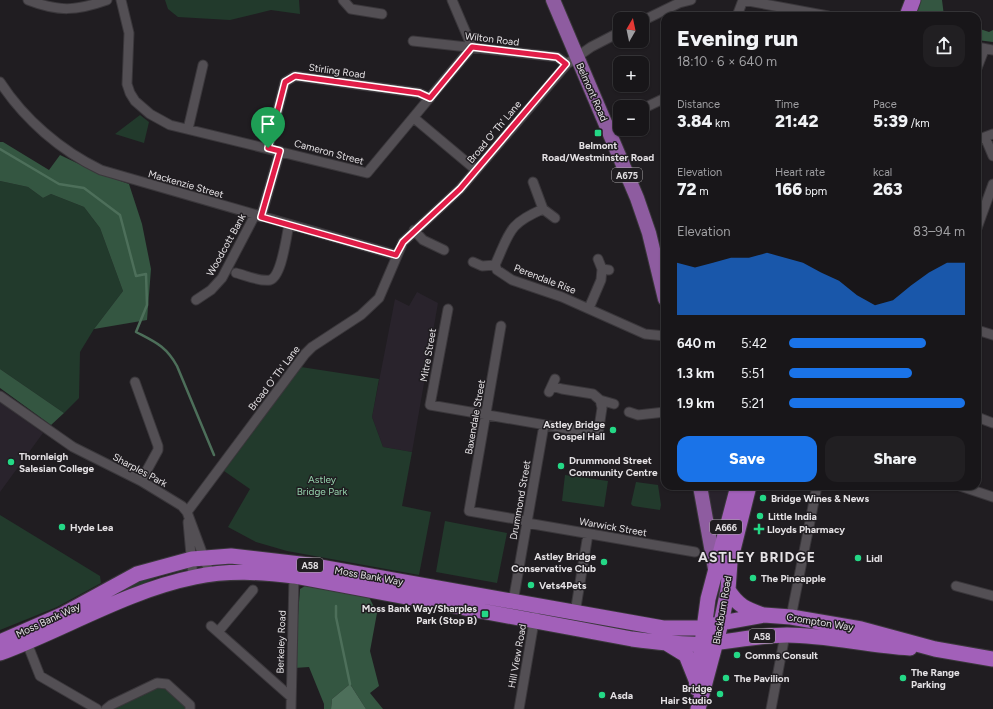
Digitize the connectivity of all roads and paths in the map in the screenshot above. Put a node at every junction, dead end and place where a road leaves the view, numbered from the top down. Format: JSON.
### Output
{"nodes":[{"id":1,"x":28,"y":0,"type":"edge"},
{"id":2,"x":108,"y":0,"type":"edge"},
{"id":3,"x":121,"y":0,"type":"edge"},
{"id":4,"x":343,"y":0,"type":"edge"},
{"id":5,"x":452,"y":0,"type":"edge"},
{"id":6,"x":553,"y":0,"type":"edge"},
{"id":7,"x":691,"y":0,"type":"edge"},
{"id":8,"x":743,"y":0,"type":"edge"},
{"id":9,"x":913,"y":0,"type":"edge"},
{"id":10,"x":679,"y":1,"type":"edge"},
{"id":11,"x":738,"y":12,"type":"edge"},
{"id":12,"x":802,"y":12,"type":"edge"},
{"id":13,"x":908,"y":12,"type":"edge"},
{"id":14,"x":382,"y":14,"type":"dead end"},
{"id":15,"x":649,"y":17,"type":"edge"},
{"id":16,"x":613,"y":36,"type":"edge"},
{"id":17,"x":413,"y":41,"type":"dead end"},
{"id":18,"x":472,"y":47,"type":"junction"},
{"id":19,"x":985,"y":49,"type":"edge"},
{"id":20,"x":981,"y":58,"type":"edge"},
{"id":21,"x":571,"y":60,"type":"junction"},
{"id":22,"x":203,"y":65,"type":"dead end"},
{"id":23,"x":0,"y":82,"type":"edge"},
{"id":24,"x":430,"y":98,"type":"junction"},
{"id":25,"x":661,"y":100,"type":"edge"},
{"id":26,"x":649,"y":106,"type":"edge"},
{"id":27,"x":414,"y":118,"type":"junction"},
{"id":28,"x":613,"y":123,"type":"edge"},
{"id":29,"x":188,"y":129,"type":"junction"},
{"id":30,"x":618,"y":136,"type":"edge"},
{"id":31,"x":985,"y":137,"type":"edge"},
{"id":32,"x":268,"y":148,"type":"junction"},
{"id":33,"x":280,"y":151,"type":"junction"},
{"id":34,"x":993,"y":156,"type":"edge"},
{"id":35,"x":476,"y":170,"type":"junction"},
{"id":36,"x":533,"y":182,"type":"dead end"},
{"id":37,"x":993,"y":184,"type":"edge"},
{"id":38,"x":543,"y":209,"type":"junction"},
{"id":39,"x":258,"y":216,"type":"junction"},
{"id":40,"x":981,"y":217,"type":"edge"},
{"id":41,"x":555,"y":218,"type":"dead end"},
{"id":42,"x":289,"y":225,"type":"junction"},
{"id":43,"x":414,"y":230,"type":"junction"},
{"id":44,"x":444,"y":250,"type":"dead end"},
{"id":45,"x":396,"y":255,"type":"junction"},
{"id":46,"x":660,"y":258,"type":"edge"},
{"id":47,"x":598,"y":259,"type":"dead end"},
{"id":48,"x":473,"y":262,"type":"dead end"},
{"id":49,"x":495,"y":265,"type":"junction"},
{"id":50,"x":236,"y":273,"type":"dead end"},
{"id":51,"x":195,"y":300,"type":"dead end"},
{"id":52,"x":589,"y":308,"type":"junction"},
{"id":53,"x":448,"y":309,"type":"dead end"},
{"id":54,"x":501,"y":326,"type":"dead end"},
{"id":55,"x":981,"y":331,"type":"edge"},
{"id":56,"x":993,"y":335,"type":"edge"},
{"id":57,"x":661,"y":336,"type":"edge"},
{"id":58,"x":135,"y":382,"type":"dead end"},
{"id":59,"x":552,"y":385,"type":"dead end"},
{"id":60,"x":0,"y":396,"type":"edge"},
{"id":61,"x":600,"y":400,"type":"junction"},
{"id":62,"x":614,"y":404,"type":"dead end"},
{"id":63,"x":629,"y":412,"type":"dead end"},
{"id":64,"x":661,"y":412,"type":"edge"},
{"id":65,"x":486,"y":415,"type":"junction"},
{"id":66,"x":981,"y":419,"type":"edge"},
{"id":67,"x":993,"y":423,"type":"edge"},
{"id":68,"x":544,"y":425,"type":"junction"},
{"id":69,"x":141,"y":481,"type":"junction"},
{"id":70,"x":701,"y":490,"type":"edge"},
{"id":71,"x":737,"y":490,"type":"edge"},
{"id":72,"x":747,"y":490,"type":"edge"},
{"id":73,"x":816,"y":490,"type":"edge"},
{"id":74,"x":972,"y":490,"type":"edge"},
{"id":75,"x":993,"y":497,"type":"edge"},
{"id":76,"x":469,"y":511,"type":"joint"},
{"id":77,"x":187,"y":512,"type":"junction"},
{"id":78,"x":527,"y":522,"type":"junction"},
{"id":79,"x":588,"y":534,"type":"junction"},
{"id":80,"x":695,"y":552,"type":"dead end"},
{"id":81,"x":198,"y":558,"type":"junction"},
{"id":82,"x":730,"y":562,"type":"junction"},
{"id":83,"x":715,"y":569,"type":"junction"},
{"id":84,"x":210,"y":574,"type":"junction"},
{"id":85,"x":294,"y":576,"type":"junction"},
{"id":86,"x":194,"y":577,"type":"junction"},
{"id":87,"x":956,"y":585,"type":"dead end"},
{"id":88,"x":253,"y":590,"type":"dead end"},
{"id":89,"x":728,"y":590,"type":"junction"},
{"id":90,"x":993,"y":596,"type":"edge"},
{"id":91,"x":513,"y":602,"type":"junction"},
{"id":92,"x":536,"y":613,"type":"junction"},
{"id":93,"x":575,"y":613,"type":"junction"},
{"id":94,"x":764,"y":616,"type":"junction"},
{"id":95,"x":791,"y":617,"type":"junction"},
{"id":96,"x":712,"y":626,"type":"junction"},
{"id":97,"x":785,"y":635,"type":"junction"},
{"id":98,"x":0,"y":642,"type":"edge"},
{"id":99,"x":27,"y":643,"type":"junction"},
{"id":100,"x":709,"y":643,"type":"junction"},
{"id":101,"x":667,"y":644,"type":"junction"},
{"id":102,"x":936,"y":649,"type":"junction"},
{"id":103,"x":0,"y":652,"type":"edge"},
{"id":104,"x":993,"y":659,"type":"edge"},
{"id":105,"x":697,"y":683,"type":"junction"},
{"id":106,"x":290,"y":697,"type":"junction"},
{"id":107,"x":97,"y":709,"type":"edge"},
{"id":108,"x":106,"y":709,"type":"edge"},
{"id":109,"x":190,"y":709,"type":"edge"},
{"id":110,"x":291,"y":709,"type":"edge"},
{"id":111,"x":519,"y":709,"type":"edge"},
{"id":112,"x":693,"y":709,"type":"edge"},
{"id":113,"x":698,"y":709,"type":"edge"},
{"id":114,"x":771,"y":709,"type":"edge"}],
"edges":[{"from":1,"to":2,"type":"street"},
{"from":3,"to":29,"type":"street","name":"Cameron Street"},
{"from":4,"to":14,"type":"street"},
{"from":5,"to":18,"type":"street"},
{"from":6,"to":21,"type":"main road","name":"Belmont Road","number":"A675"},
{"from":7,"to":10,"type":"street"},
{"from":8,"to":11,"type":"street"},
{"from":8,"to":12,"type":"street"},
{"from":9,"to":13,"type":"highway"},
{"from":10,"to":15,"type":"street"},
{"from":16,"to":21,"type":"street"},
{"from":17,"to":18,"type":"street","name":"Wilton Road"},
{"from":18,"to":21,"type":"street","name":"Wilton Road"},
{"from":18,"to":24,"type":"street"},
{"from":19,"to":20,"type":"street"},
{"from":21,"to":28,"type":"main road","name":"Belmont Road","number":"A675"},
{"from":21,"to":35,"type":"street","name":"Broad O' Th' Lane"},
{"from":22,"to":29,"type":"street"},
{"from":23,"to":39,"type":"street","name":"Mackenzie Street"},
{"from":24,"to":27,"type":"street"},
{"from":24,"to":32,"type":"street","name":"Stirling Road"},
{"from":25,"to":26,"type":"street"},
{"from":27,"to":33,"type":"street","name":"Cameron Street"},
{"from":27,"to":35,"type":"street"},
{"from":29,"to":32,"type":"street","name":"Cameron Street"},
{"from":30,"to":46,"type":"main road","name":"Belmont Road","number":"A675"},
{"from":31,"to":34,"type":"street"},
{"from":32,"to":33,"type":"street","name":"Cameron Street"},
{"from":33,"to":39,"type":"street","name":"Woodcott Bank"},
{"from":35,"to":43,"type":"street","name":"Broad O' Th' Lane"},
{"from":36,"to":38,"type":"street"},
{"from":37,"to":40,"type":"street"},
{"from":38,"to":41,"type":"street"},
{"from":38,"to":49,"type":"street"},
{"from":39,"to":42,"type":"street","name":"Mackenzie Street"},
{"from":39,"to":51,"type":"street","name":"Woodcott Bank"},
{"from":42,"to":45,"type":"street","name":"Mackenzie Street"},
{"from":42,"to":50,"type":"street"},
{"from":43,"to":44,"type":"street"},
{"from":43,"to":45,"type":"street","name":"Broad O' Th' Lane"},
{"from":45,"to":77,"type":"street","name":"Broad O' Th' Lane"},
{"from":47,"to":52,"type":"street"},
{"from":48,"to":49,"type":"street"},
{"from":49,"to":52,"type":"street","name":"Perendale Rise"},
{"from":52,"to":57,"type":"street","name":"Perendale Rise"},
{"from":53,"to":65,"type":"street","name":"Mitre Street"},
{"from":54,"to":65,"type":"street","name":"Baxendale Street"},
{"from":55,"to":56,"type":"street"},
{"from":58,"to":69,"type":"street"},
{"from":59,"to":61,"type":"street"},
{"from":60,"to":69,"type":"street","name":"Sharples Park"},
{"from":61,"to":62,"type":"street"},
{"from":61,"to":68,"type":"street"},
{"from":63,"to":64,"type":"street"},
{"from":65,"to":68,"type":"street"},
{"from":65,"to":76,"type":"street","name":"Baxendale Street"},
{"from":66,"to":67,"type":"street"},
{"from":68,"to":78,"type":"street","name":"Drummond Street"},
{"from":69,"to":77,"type":"street","name":"Sharples Park"},
{"from":70,"to":83,"type":"main road"},
{"from":71,"to":83,"type":"highway","name":"Blackburn Road","number":"A666"},
{"from":72,"to":82,"type":"highway","name":"Blackburn Road"},
{"from":73,"to":95,"type":"street"},
{"from":74,"to":75,"type":"street"},
{"from":76,"to":78,"type":"street","name":"Warwick Street"},
{"from":77,"to":81,"type":"street"},
{"from":77,"to":81,"type":"street"},
{"from":78,"to":79,"type":"street","name":"Warwick Street"},
{"from":78,"to":91,"type":"street","name":"Drummond Street"},
{"from":79,"to":80,"type":"street","name":"Warwick Street"},
{"from":79,"to":93,"type":"street"},
{"from":81,"to":84,"type":"street"},
{"from":81,"to":86,"type":"street"},
{"from":81,"to":91,"type":"highway","name":"Moss Bank Way","number":"A58"},
{"from":81,"to":98,"type":"highway","name":"Moss Bank Way","number":"A58"},
{"from":82,"to":89,"type":"highway","name":"Blackburn Road"},
{"from":82,"to":96,"type":"highway"},
{"from":83,"to":96,"type":"highway","name":"Blackburn Road","number":"A666"},
{"from":84,"to":85,"type":"highway","name":"Moss Bank Way","number":"A58"},
{"from":84,"to":86,"type":"highway","name":"Moss Bank Way","number":"A58"},
{"from":85,"to":92,"type":"highway","name":"Moss Bank Way","number":"A58"},
{"from":85,"to":106,"type":"street","name":"Berkeley Road"},
{"from":86,"to":99,"type":"highway","name":"Moss Bank Way","number":"A58"},
{"from":87,"to":90,"type":"street"},
{"from":88,"to":106,"type":"street"},
{"from":89,"to":94,"type":"highway"},
{"from":89,"to":96,"type":"highway","name":"Blackburn Road"},
{"from":91,"to":92,"type":"highway","name":"Moss Bank Way","number":"A58"},
{"from":92,"to":93,"type":"highway","name":"Moss Bank Way","number":"A58"},
{"from":92,"to":101,"type":"highway","name":"Moss Bank Way","number":"A58"},
{"from":92,"to":111,"type":"street","name":"Hill View Road"},
{"from":93,"to":96,"type":"highway","name":"Moss Bank Way","number":"A58"},
{"from":94,"to":95,"type":"highway","name":"Crompton Way","number":"A58"},
{"from":94,"to":96,"type":"highway","name":"Crompton Way","number":"A58"},
{"from":95,"to":102,"type":"highway","name":"Crompton Way","number":"A58"},
{"from":96,"to":100,"type":"highway","name":"Blackburn Road","number":"A666"},
{"from":97,"to":100,"type":"highway","name":"Crompton Way","number":"A58"},
{"from":97,"to":102,"type":"highway","name":"Crompton Way","number":"A58"},
{"from":97,"to":114,"type":"street"},
{"from":99,"to":103,"type":"highway","name":"Moss Bank Way","number":"A58"},
{"from":99,"to":107,"type":"street"},
{"from":100,"to":101,"type":"highway","name":"Moss Bank Way","number":"A58"},
{"from":100,"to":105,"type":"highway","name":"Blackburn Road","number":"A666"},
{"from":100,"to":113,"type":"highway","name":"Blackburn Road"},
{"from":101,"to":105,"type":"highway"},
{"from":102,"to":104,"type":"highway","name":"Crompton Way","number":"A58"},
{"from":105,"to":112,"type":"highway","name":"Blackburn Road","number":"A666"},
{"from":106,"to":110,"type":"street","name":"Berkeley Road"},
{"from":108,"to":109,"type":"street"}]}
